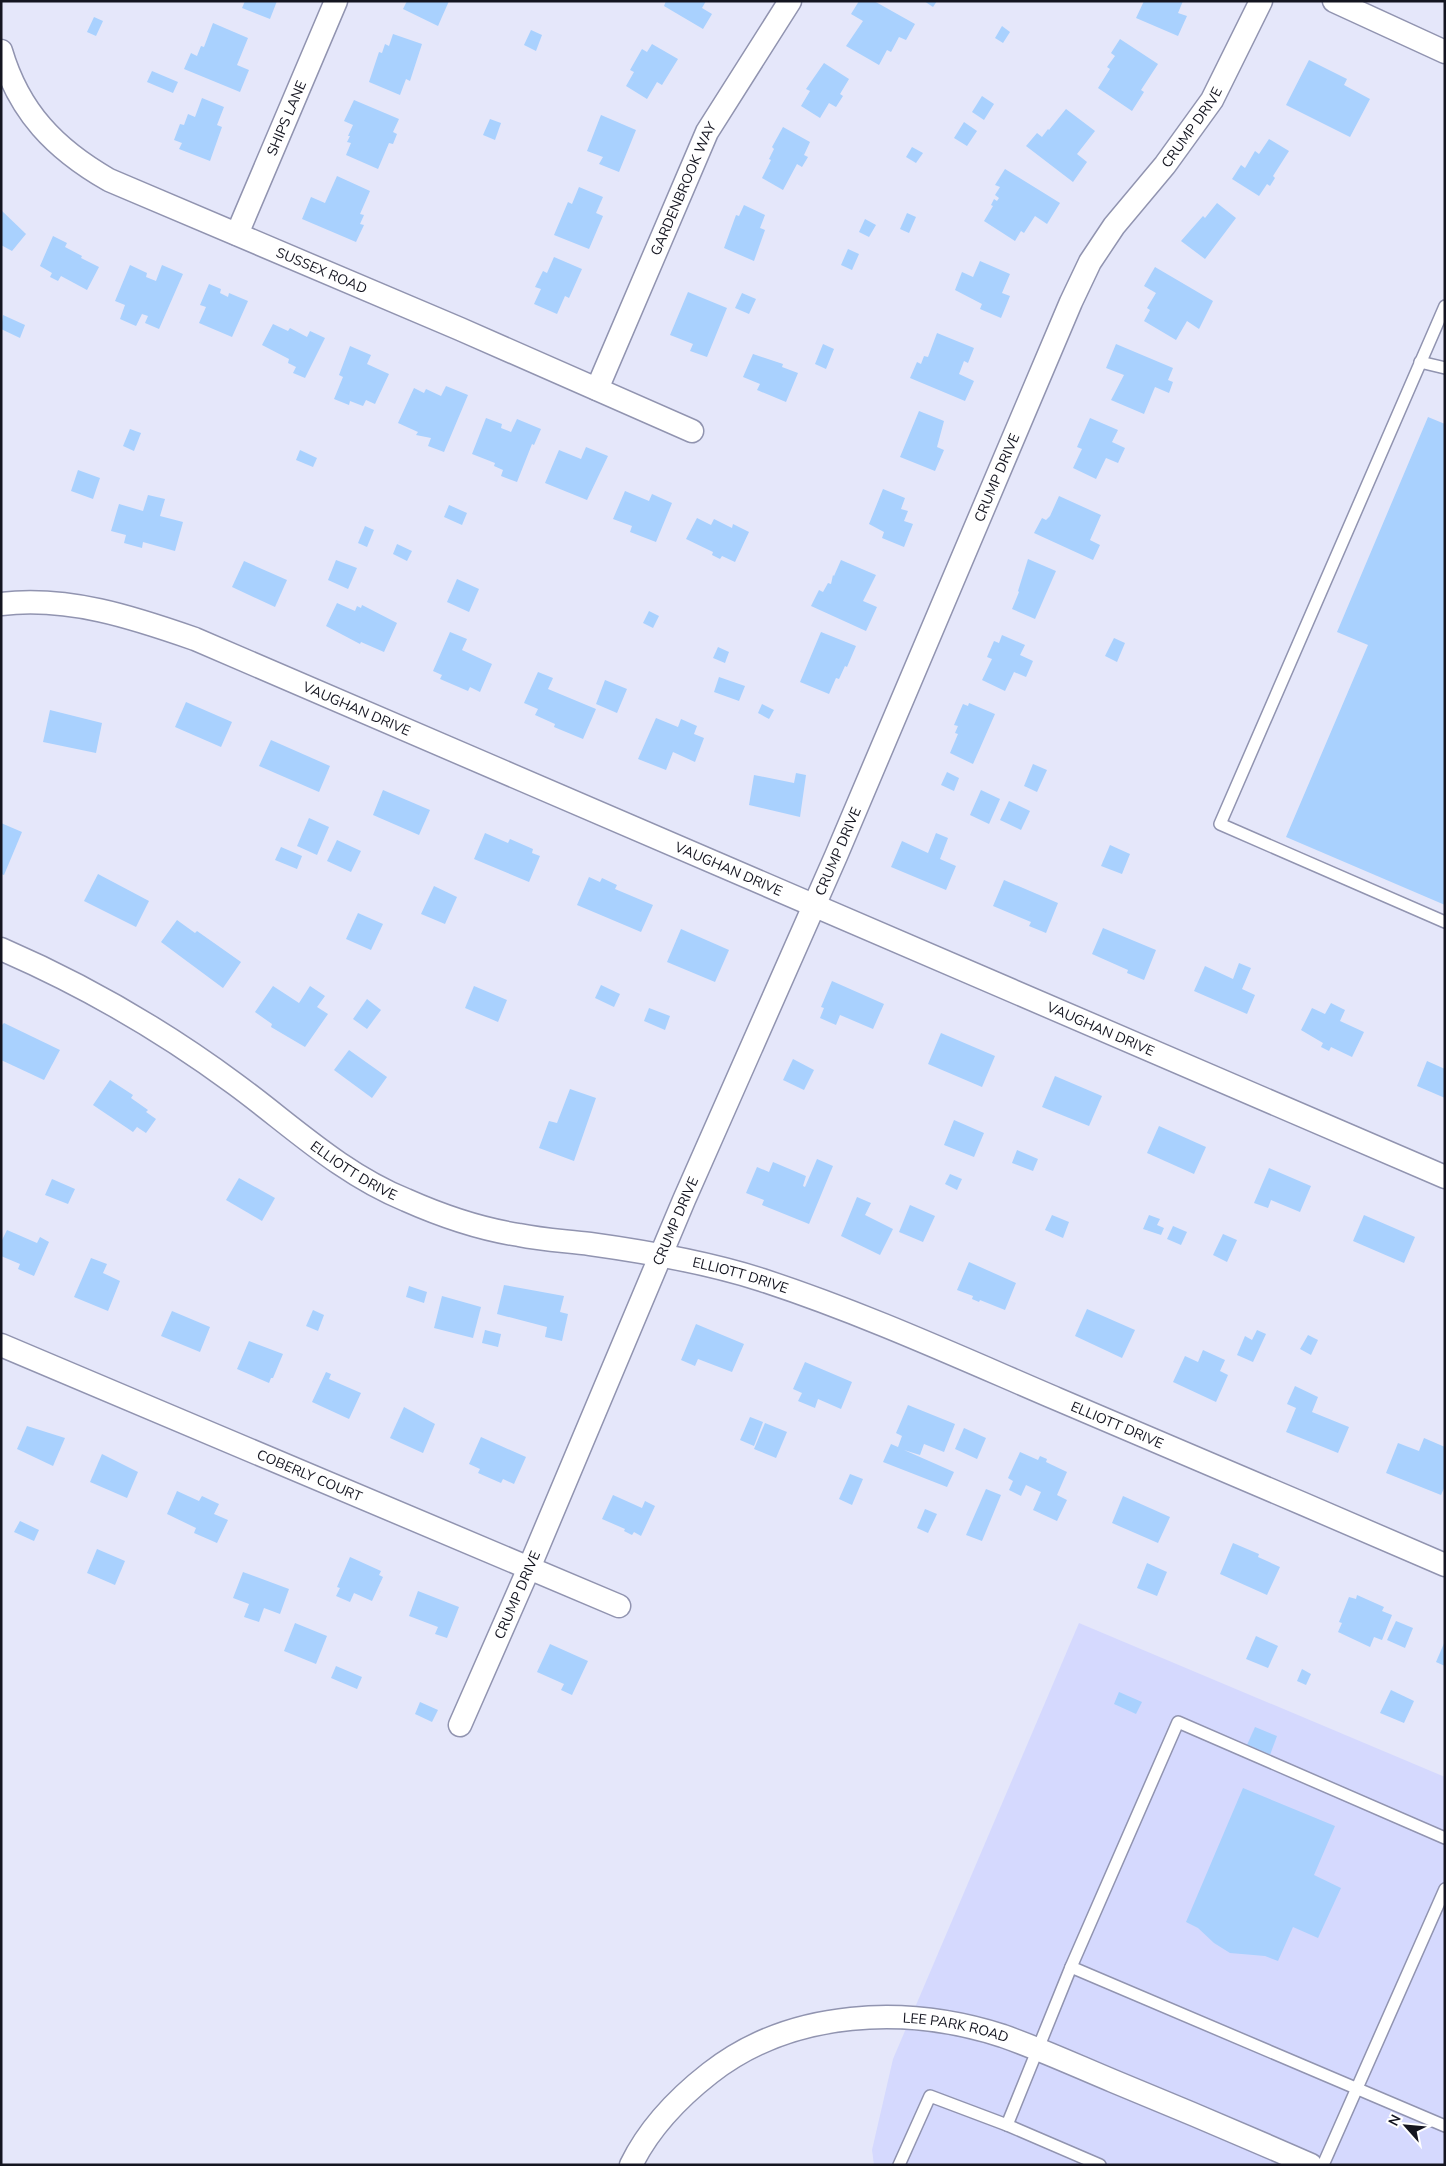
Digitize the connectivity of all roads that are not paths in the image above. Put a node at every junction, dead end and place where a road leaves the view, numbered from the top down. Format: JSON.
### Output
{"nodes":[{"id":1,"x":336,"y":1,"type":"edge"},
{"id":2,"x":790,"y":1,"type":"edge"},
{"id":3,"x":1261,"y":1,"type":"edge"},
{"id":4,"x":1334,"y":1,"type":"edge"},
{"id":5,"x":1,"y":51,"type":"edge"},
{"id":6,"x":1445,"y":52,"type":"edge"},
{"id":7,"x":237,"y":234,"type":"junction"},
{"id":8,"x":1445,"y":306,"type":"edge"},
{"id":9,"x":1420,"y":362,"type":"junction"},
{"id":10,"x":1445,"y":368,"type":"edge"},
{"id":11,"x":597,"y":389,"type":"junction"},
{"id":12,"x":692,"y":432,"type":"dead end"},
{"id":13,"x":1,"y":604,"type":"edge"},
{"id":14,"x":814,"y":906,"type":"junction"},
{"id":15,"x":1445,"y":922,"type":"edge"},
{"id":16,"x":1,"y":949,"type":"edge"},
{"id":17,"x":1445,"y":1177,"type":"edge"},
{"id":18,"x":662,"y":1255,"type":"junction"},
{"id":19,"x":1,"y":1345,"type":"edge"},
{"id":20,"x":1445,"y":1565,"type":"edge"},
{"id":21,"x":530,"y":1568,"type":"junction"},
{"id":22,"x":619,"y":1606,"type":"dead end"},
{"id":23,"x":460,"y":1725,"type":"dead end"},
{"id":24,"x":1445,"y":1838,"type":"edge"},
{"id":25,"x":1445,"y":1889,"type":"edge"},
{"id":26,"x":1071,"y":1967,"type":"junction"},
{"id":27,"x":1037,"y":2050,"type":"junction"},
{"id":28,"x":1357,"y":2089,"type":"junction"},
{"id":29,"x":1007,"y":2125,"type":"junction"},
{"id":30,"x":1445,"y":2126,"type":"edge"},
{"id":31,"x":630,"y":2165,"type":"edge"},
{"id":32,"x":899,"y":2165,"type":"edge"},
{"id":33,"x":1100,"y":2165,"type":"edge"},
{"id":34,"x":1311,"y":2165,"type":"edge"},
{"id":35,"x":1323,"y":2165,"type":"edge"}],
"edges":[{"from":1,"to":7,"type":"street","name":"SHIPS LANE"},
{"from":2,"to":11,"type":"street","name":"GARDENBROOK WAY"},
{"from":3,"to":14,"type":"street","name":"CRUMP DRIVE"},
{"from":4,"to":6,"type":"street"},
{"from":5,"to":7,"type":"street","name":"SUSSEX ROAD"},
{"from":7,"to":11,"type":"street","name":"SUSSEX ROAD"},
{"from":8,"to":9,"type":"lane"},
{"from":9,"to":10,"type":"lane"},
{"from":9,"to":15,"type":"lane"},
{"from":11,"to":12,"type":"street","name":"SUSSEX ROAD"},
{"from":13,"to":14,"type":"street","name":"VAUGHAN DRIVE"},
{"from":14,"to":17,"type":"street","name":"VAUGHAN DRIVE"},
{"from":14,"to":18,"type":"street","name":"CRUMP DRIVE"},
{"from":16,"to":18,"type":"street","name":"ELLIOTT DRIVE"},
{"from":18,"to":20,"type":"street","name":"ELLIOTT DRIVE"},
{"from":18,"to":21,"type":"street","name":"CRUMP DRIVE"},
{"from":19,"to":21,"type":"street","name":"COBERLY COURT"},
{"from":21,"to":22,"type":"street","name":"COBERLY COURT"},
{"from":21,"to":23,"type":"street","name":"CRUMP DRIVE"},
{"from":24,"to":26,"type":"lane"},
{"from":25,"to":28,"type":"lane"},
{"from":26,"to":27,"type":"lane"},
{"from":26,"to":28,"type":"lane"},
{"from":27,"to":29,"type":"lane"},
{"from":27,"to":31,"type":"street","name":"LEE PARK ROAD"},
{"from":27,"to":34,"type":"street","name":"LEE PARK ROAD"},
{"from":28,"to":30,"type":"lane"},
{"from":28,"to":35,"type":"lane"},
{"from":29,"to":32,"type":"lane"},
{"from":29,"to":33,"type":"lane"}]}
